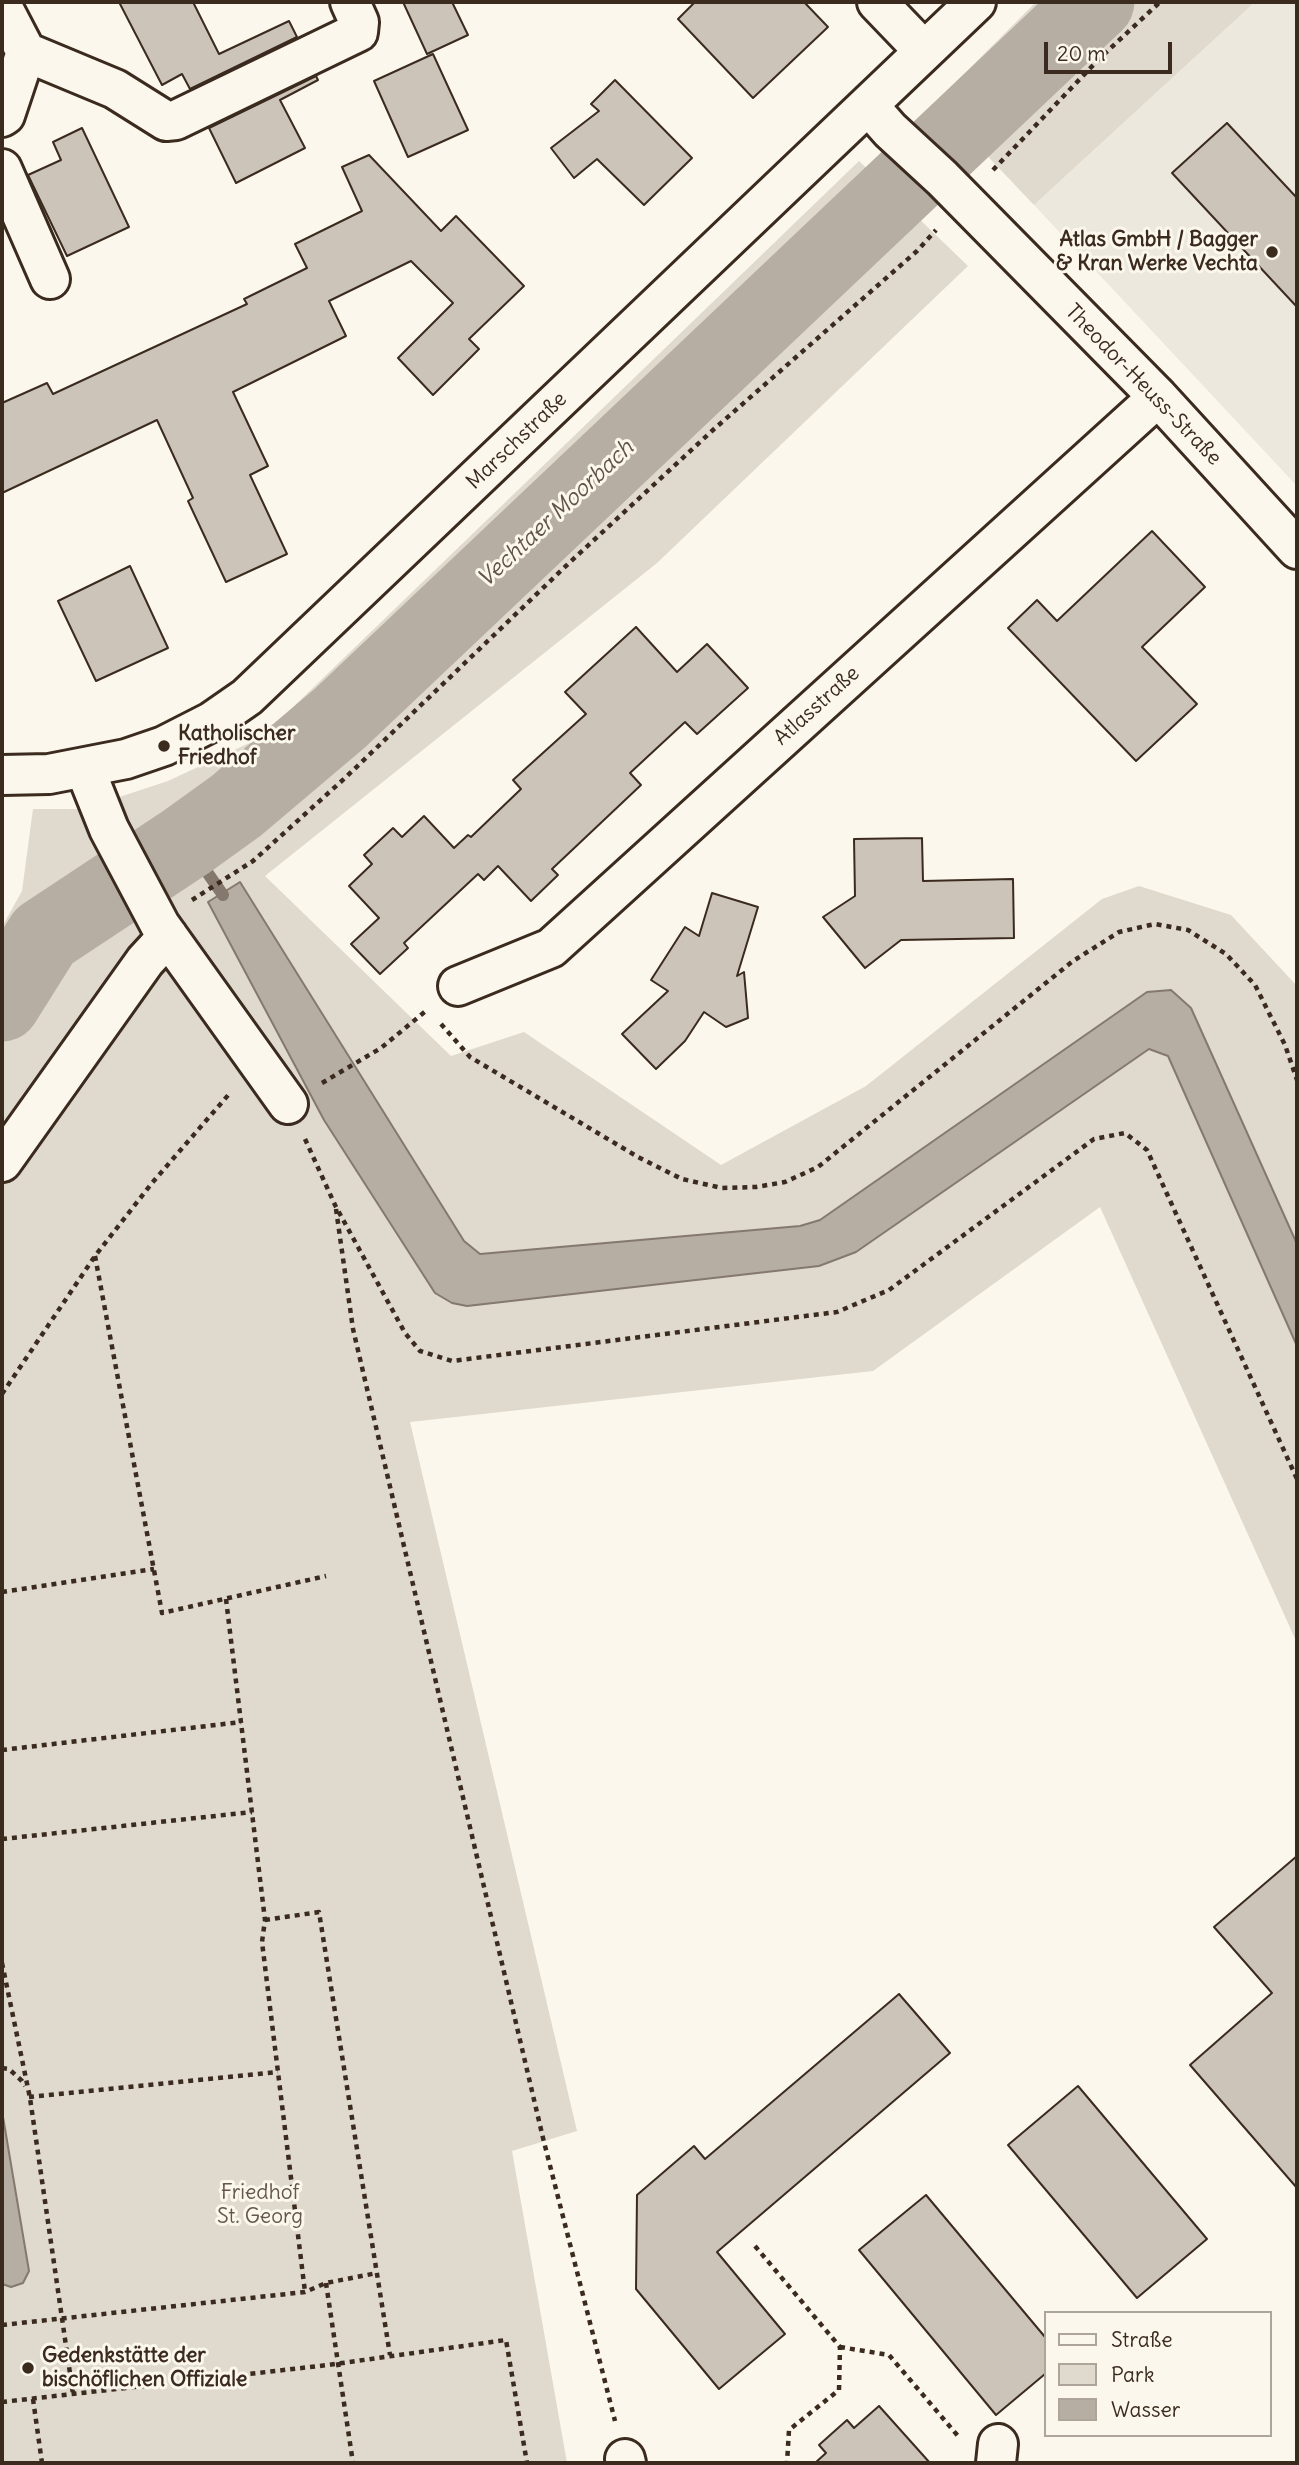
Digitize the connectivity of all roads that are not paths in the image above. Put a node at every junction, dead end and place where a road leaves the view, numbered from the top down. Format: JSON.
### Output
{"nodes":[{"id":1,"x":350,"y":2,"type":"edge"},
{"id":2,"x":877,"y":2,"type":"edge"},
{"id":3,"x":976,"y":2,"type":"edge"},
{"id":4,"x":2,"y":6,"type":"edge"},
{"id":5,"x":924,"y":51,"type":"junction"},
{"id":6,"x":26,"y":52,"type":"junction"},
{"id":7,"x":2,"y":117,"type":"edge"},
{"id":8,"x":879,"y":117,"type":"junction"},
{"id":9,"x":2,"y":169,"type":"edge"},
{"id":10,"x":50,"y":279,"type":"dead end"},
{"id":11,"x":1158,"y":397,"type":"junction"},
{"id":12,"x":1297,"y":548,"type":"edge"},
{"id":13,"x":85,"y":769,"type":"junction"},
{"id":14,"x":2,"y":775,"type":"edge"},
{"id":15,"x":168,"y":936,"type":"junction"},
{"id":16,"x":458,"y":986,"type":"dead end"},
{"id":17,"x":294,"y":1100,"type":"road end"},
{"id":18,"x":2,"y":1163,"type":"edge"}],
"edges":[{"from":1,"to":6,"type":"street"},
{"from":2,"to":5,"type":"street"},
{"from":3,"to":5,"type":"street","name":"Marschstraße"},
{"from":4,"to":6,"type":"street"},
{"from":5,"to":8,"type":"street","name":"Marschstraße"},
{"from":6,"to":7,"type":"street"},
{"from":8,"to":11,"type":"street","name":"Theodor-Heuss-Straße"},
{"from":8,"to":13,"type":"street","name":"Marschstraße"},
{"from":9,"to":10,"type":"street"},
{"from":11,"to":12,"type":"street","name":"Theodor-Heuss-Straße"},
{"from":11,"to":16,"type":"street","name":"Atlasstraße"},
{"from":13,"to":14,"type":"street","name":"Marschstraße"},
{"from":13,"to":15,"type":"street"},
{"from":15,"to":17,"type":"street"},
{"from":15,"to":18,"type":"street"}]}
